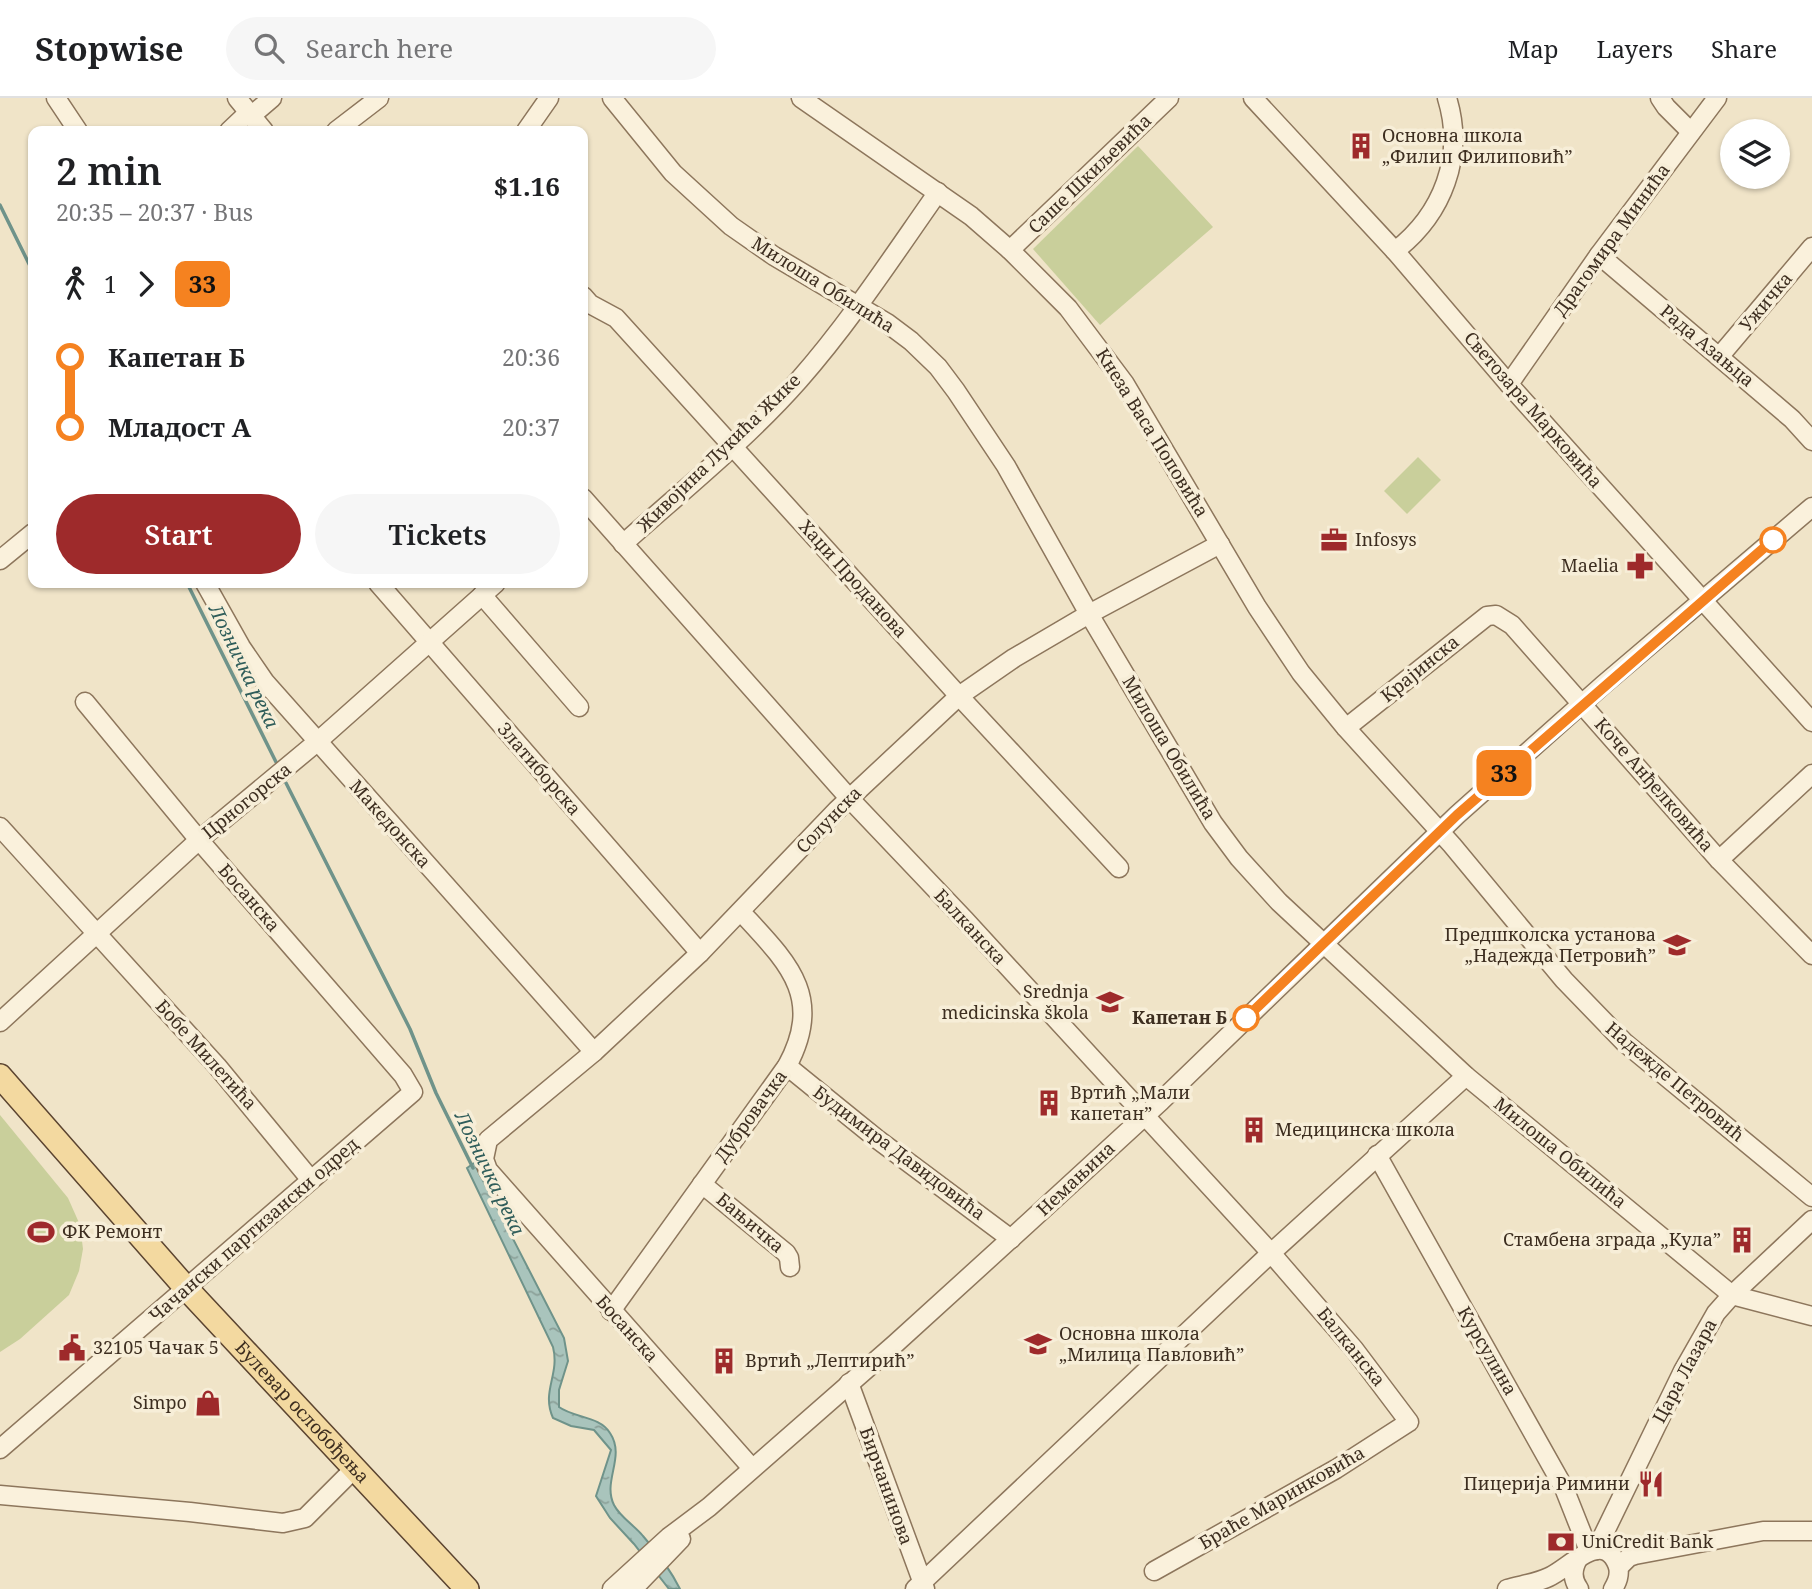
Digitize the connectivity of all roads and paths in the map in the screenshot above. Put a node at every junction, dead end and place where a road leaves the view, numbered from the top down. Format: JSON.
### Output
{"nodes":[{"id":1,"x":56,"y":98,"type":"edge"},
{"id":2,"x":237,"y":98,"type":"edge"},
{"id":3,"x":272,"y":98,"type":"edge"},
{"id":4,"x":379,"y":98,"type":"edge"},
{"id":5,"x":549,"y":98,"type":"edge"},
{"id":6,"x":612,"y":98,"type":"edge"},
{"id":7,"x":801,"y":98,"type":"edge"},
{"id":8,"x":1169,"y":98,"type":"edge"},
{"id":9,"x":1253,"y":98,"type":"edge"},
{"id":10,"x":1447,"y":98,"type":"edge"},
{"id":11,"x":1660,"y":98,"type":"edge"},
{"id":12,"x":1717,"y":98,"type":"edge"},
{"id":13,"x":250,"y":115,"type":"junction"},
{"id":14,"x":75,"y":126,"type":"edge"},
{"id":15,"x":236,"y":126,"type":"edge"},
{"id":16,"x":260,"y":126,"type":"edge"},
{"id":17,"x":343,"y":126,"type":"edge"},
{"id":18,"x":529,"y":126,"type":"edge"},
{"id":19,"x":1691,"y":132,"type":"junction"},
{"id":20,"x":938,"y":192,"type":"junction"},
{"id":21,"x":1812,"y":247,"type":"edge"},
{"id":22,"x":1010,"y":250,"type":"junction"},
{"id":23,"x":1395,"y":251,"type":"junction"},
{"id":24,"x":1599,"y":254,"type":"junction"},
{"id":25,"x":588,"y":302,"type":"edge"},
{"id":26,"x":858,"y":305,"type":"junction"},
{"id":27,"x":1719,"y":357,"type":"junction"},
{"id":28,"x":1509,"y":384,"type":"junction"},
{"id":29,"x":1812,"y":441,"type":"edge"},
{"id":30,"x":733,"y":446,"type":"junction"},
{"id":31,"x":588,"y":506,"type":"edge"},
{"id":32,"x":1812,"y":507,"type":"edge"},
{"id":33,"x":28,"y":537,"type":"edge"},
{"id":34,"x":623,"y":544,"type":"junction"},
{"id":35,"x":1220,"y":544,"type":"junction"},
{"id":36,"x":0,"y":560,"type":"edge"},
{"id":37,"x":208,"y":588,"type":"edge"},
{"id":38,"x":383,"y":588,"type":"edge"},
{"id":39,"x":490,"y":588,"type":"edge"},
{"id":40,"x":482,"y":595,"type":"junction"},
{"id":41,"x":1703,"y":601,"type":"junction"},
{"id":42,"x":1089,"y":614,"type":"junction"},
{"id":43,"x":1496,"y":615,"type":"joint"},
{"id":44,"x":429,"y":641,"type":"junction"},
{"id":45,"x":958,"y":696,"type":"junction"},
{"id":46,"x":85,"y":702,"type":"dead end"},
{"id":47,"x":1583,"y":703,"type":"junction"},
{"id":48,"x":579,"y":707,"type":"dead end"},
{"id":49,"x":1812,"y":722,"type":"edge"},
{"id":50,"x":1346,"y":728,"type":"junction"},
{"id":51,"x":317,"y":742,"type":"junction"},
{"id":52,"x":1812,"y":774,"type":"edge"},
{"id":53,"x":849,"y":798,"type":"junction"},
{"id":54,"x":0,"y":827,"type":"edge"},
{"id":55,"x":1440,"y":830,"type":"junction"},
{"id":56,"x":198,"y":840,"type":"junction"},
{"id":57,"x":1718,"y":860,"type":"junction"},
{"id":58,"x":1119,"y":868,"type":"dead end"},
{"id":59,"x":741,"y":912,"type":"junction"},
{"id":60,"x":97,"y":934,"type":"junction"},
{"id":61,"x":1322,"y":943,"type":"junction"},
{"id":62,"x":700,"y":953,"type":"junction"},
{"id":63,"x":1812,"y":955,"type":"edge"},
{"id":64,"x":0,"y":1022,"type":"edge"},
{"id":65,"x":594,"y":1052,"type":"junction"},
{"id":66,"x":787,"y":1066,"type":"junction"},
{"id":67,"x":0,"y":1076,"type":"edge"},
{"id":68,"x":1466,"y":1076,"type":"junction"},
{"id":69,"x":413,"y":1092,"type":"joint"},
{"id":70,"x":1144,"y":1116,"type":"junction"},
{"id":71,"x":485,"y":1154,"type":"joint"},
{"id":72,"x":1377,"y":1155,"type":"junction"},
{"id":73,"x":311,"y":1180,"type":"junction"},
{"id":74,"x":702,"y":1184,"type":"junction"},
{"id":75,"x":1812,"y":1196,"type":"edge"},
{"id":76,"x":1812,"y":1220,"type":"edge"},
{"id":77,"x":1011,"y":1238,"type":"junction"},
{"id":78,"x":1271,"y":1253,"type":"junction"},
{"id":79,"x":790,"y":1267,"type":"dead end"},
{"id":80,"x":186,"y":1288,"type":"junction"},
{"id":81,"x":1732,"y":1294,"type":"junction"},
{"id":82,"x":611,"y":1311,"type":"junction"},
{"id":83,"x":1812,"y":1316,"type":"edge"},
{"id":84,"x":849,"y":1383,"type":"junction"},
{"id":85,"x":1409,"y":1422,"type":"joint"},
{"id":86,"x":0,"y":1449,"type":"edge"},
{"id":87,"x":751,"y":1467,"type":"junction"},
{"id":88,"x":354,"y":1469,"type":"junction"},
{"id":89,"x":0,"y":1495,"type":"edge"},
{"id":90,"x":709,"y":1507,"type":"junction"},
{"id":91,"x":1812,"y":1531,"type":"edge"},
{"id":92,"x":1587,"y":1553,"type":"junction"},
{"id":93,"x":1154,"y":1571,"type":"dead end"},
{"id":94,"x":1549,"y":1578,"type":"junction"},
{"id":95,"x":1617,"y":1581,"type":"edge"},
{"id":96,"x":921,"y":1587,"type":"edge"},
{"id":97,"x":1578,"y":1588,"type":"edge"},
{"id":98,"x":467,"y":1589,"type":"edge"},
{"id":99,"x":612,"y":1589,"type":"edge"},
{"id":100,"x":633,"y":1589,"type":"edge"},
{"id":101,"x":1507,"y":1589,"type":"edge"}],
"edges":[{"from":1,"to":14,"type":"street"},
{"from":2,"to":13,"type":"street"},
{"from":3,"to":13,"type":"street"},
{"from":4,"to":17,"type":"street"},
{"from":5,"to":18,"type":"street"},
{"from":6,"to":26,"type":"street","name":"Милоша Обилића"},
{"from":7,"to":20,"type":"street","name":"Кнеза Васа Поповића"},
{"from":8,"to":22,"type":"street","name":"Саше Шкиљевића"},
{"from":9,"to":23,"type":"street","name":"Светозара Марковића"},
{"from":10,"to":23,"type":"street"},
{"from":11,"to":19,"type":"street"},
{"from":12,"to":19,"type":"street","name":"Драгомира Минића"},
{"from":13,"to":15,"type":"street"},
{"from":13,"to":16,"type":"street"},
{"from":19,"to":24,"type":"street","name":"Драгомира Минића"},
{"from":20,"to":22,"type":"street","name":"Кнеза Васа Поповића"},
{"from":20,"to":26,"type":"street","name":"Живојина Лукића Жике"},
{"from":21,"to":27,"type":"street","name":"Ужичка"},
{"from":22,"to":35,"type":"street","name":"Кнеза Васа Поповића"},
{"from":23,"to":28,"type":"street","name":"Светозара Марковића"},
{"from":24,"to":27,"type":"street","name":"Рада Азањца"},
{"from":24,"to":28,"type":"street","name":"Драгомира Минића"},
{"from":25,"to":30,"type":"street","name":"Хаџи Проданова"},
{"from":26,"to":30,"type":"street","name":"Живојина Лукића Жике"},
{"from":26,"to":42,"type":"street","name":"Милоша Обилића"},
{"from":27,"to":29,"type":"street","name":"Рада Азањца"},
{"from":28,"to":41,"type":"street","name":"Светозара Марковића"},
{"from":30,"to":34,"type":"street","name":"Живојина Лукића Жике"},
{"from":30,"to":45,"type":"street","name":"Хаџи Проданова"},
{"from":31,"to":34,"type":"street","name":"Балканска"},
{"from":32,"to":41,"type":"street","name":"Немањина"},
{"from":33,"to":36,"type":"street"},
{"from":34,"to":53,"type":"street","name":"Балканска"},
{"from":35,"to":42,"type":"street","name":"Солунска"},
{"from":35,"to":50,"type":"street","name":"Кнеза Васа Поповића"},
{"from":37,"to":51,"type":"street","name":"Македонска"},
{"from":38,"to":44,"type":"street","name":"Златиборска"},
{"from":39,"to":40,"type":"street","name":"Црногорска"},
{"from":40,"to":44,"type":"street","name":"Црногорска"},
{"from":40,"to":48,"type":"street"},
{"from":41,"to":47,"type":"street","name":"Немањина"},
{"from":41,"to":49,"type":"street","name":"Светозара Марковића"},
{"from":42,"to":45,"type":"street","name":"Солунска"},
{"from":42,"to":61,"type":"street","name":"Милоша Обилића"},
{"from":43,"to":47,"type":"street","name":"Коче Анђелковића"},
{"from":43,"to":50,"type":"street","name":"Крајинска"},
{"from":44,"to":51,"type":"street","name":"Црногорска"},
{"from":44,"to":62,"type":"street","name":"Златиборска"},
{"from":45,"to":53,"type":"street","name":"Солунска"},
{"from":45,"to":58,"type":"street","name":"Хаџи Проданова"},
{"from":46,"to":56,"type":"street","name":"Босанска"},
{"from":47,"to":55,"type":"street","name":"Немањина"},
{"from":47,"to":57,"type":"street","name":"Коче Анђелковића"},
{"from":50,"to":55,"type":"street","name":"Кнеза Васа Поповића"},
{"from":51,"to":56,"type":"street","name":"Црногорска"},
{"from":51,"to":65,"type":"street","name":"Македонска"},
{"from":52,"to":57,"type":"street"},
{"from":53,"to":59,"type":"street","name":"Солунска"},
{"from":53,"to":70,"type":"street","name":"Балканска"},
{"from":54,"to":60,"type":"street","name":"Бобе Милетића"},
{"from":55,"to":61,"type":"street","name":"Немањина"},
{"from":55,"to":75,"type":"street","name":"Надежде Петровић"},
{"from":56,"to":60,"type":"street","name":"Црногорска"},
{"from":56,"to":69,"type":"street","name":"Босанска"},
{"from":57,"to":63,"type":"street","name":"Коче Анђелковића"},
{"from":59,"to":62,"type":"street","name":"Солунска"},
{"from":59,"to":66,"type":"street","name":"Дубровачка"},
{"from":60,"to":64,"type":"street","name":"Црногорска"},
{"from":60,"to":73,"type":"street","name":"Бобе Милетића"},
{"from":61,"to":68,"type":"street","name":"Милоша Обилића"},
{"from":61,"to":70,"type":"street","name":"Немањина"},
{"from":62,"to":65,"type":"street","name":"Солунска"},
{"from":65,"to":71,"type":"street","name":"Солунска"},
{"from":66,"to":74,"type":"street","name":"Дубровачка"},
{"from":66,"to":77,"type":"street","name":"Будимира Давидовића"},
{"from":67,"to":80,"type":"main road","name":"Булевар ослобођења"},
{"from":68,"to":72,"type":"street"},
{"from":68,"to":81,"type":"street","name":"Милоша Обилића"},
{"from":69,"to":73,"type":"street","name":"Чачански партизански одред"},
{"from":70,"to":77,"type":"street","name":"Немањина"},
{"from":70,"to":78,"type":"street","name":"Балканска"},
{"from":71,"to":82,"type":"street","name":"Босанска"},
{"from":72,"to":78,"type":"street"},
{"from":72,"to":92,"type":"street","name":"Курсулина"},
{"from":73,"to":80,"type":"street","name":"Чачански партизански одред"},
{"from":74,"to":79,"type":"street","name":"Бањичка"},
{"from":74,"to":82,"type":"street","name":"Дубровачка"},
{"from":76,"to":81,"type":"street","name":"Цара Лазара"},
{"from":77,"to":84,"type":"street","name":"Немањина"},
{"from":78,"to":85,"type":"street","name":"Балканска"},
{"from":78,"to":96,"type":"street"},
{"from":80,"to":86,"type":"street","name":"Чачански партизански одред"},
{"from":80,"to":88,"type":"main road","name":"Булевар ослобођења"},
{"from":81,"to":83,"type":"street","name":"Милоша Обилића"},
{"from":81,"to":92,"type":"street","name":"Цара Лазара"},
{"from":82,"to":87,"type":"street","name":"Босанска"},
{"from":84,"to":87,"type":"street","name":"Немањина"},
{"from":84,"to":96,"type":"street","name":"Бирчанинова"},
{"from":85,"to":93,"type":"street","name":"Браће Маринковића"},
{"from":87,"to":90,"type":"street","name":"Немањина"},
{"from":88,"to":89,"type":"street"},
{"from":88,"to":98,"type":"main road","name":"Булевар ослобођења"},
{"from":90,"to":99,"type":"street","name":"Немањина"},
{"from":90,"to":100,"type":"street","name":"Немањина"},
{"from":91,"to":95,"type":"street"},
{"from":92,"to":94,"type":"street"},
{"from":92,"to":95,"type":"street"},
{"from":92,"to":97,"type":"street"},
{"from":94,"to":97,"type":"street"},
{"from":94,"to":101,"type":"street"}]}
